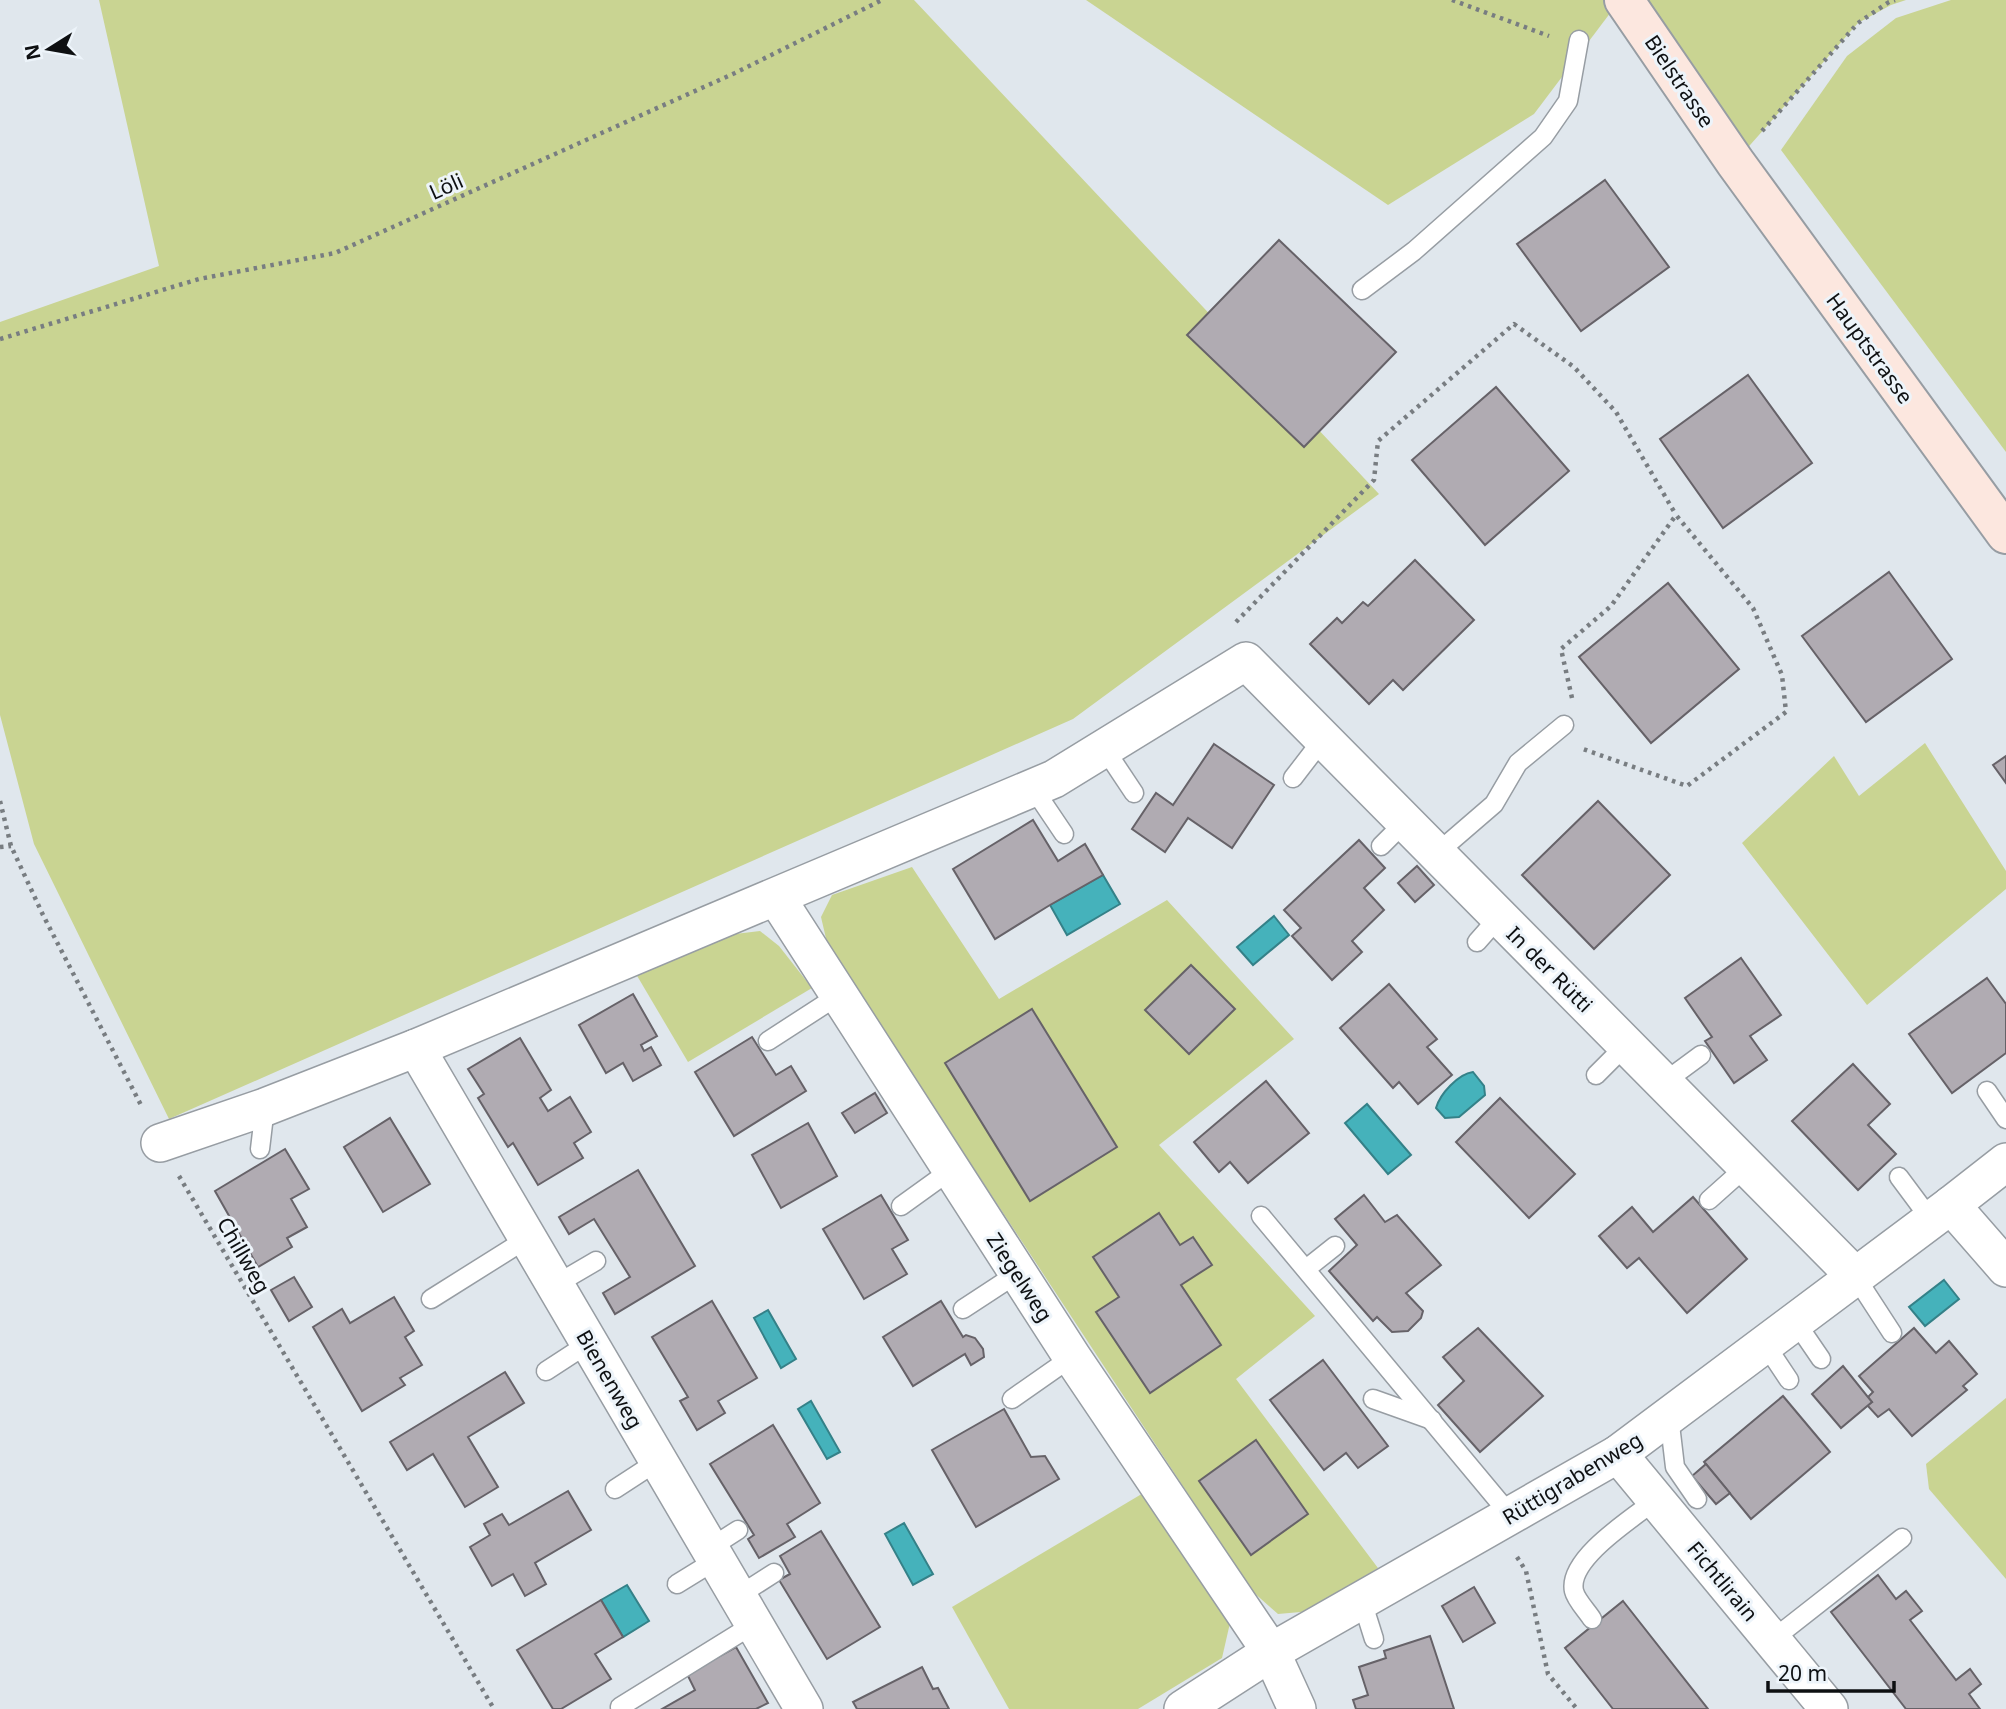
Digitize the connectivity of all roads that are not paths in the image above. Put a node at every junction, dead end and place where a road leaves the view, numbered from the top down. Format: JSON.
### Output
{"nodes":[{"id":1,"x":1624,"y":0,"type":"edge"},
{"id":2,"x":1578,"y":40,"type":"dead end"},
{"id":3,"x":1735,"y":162,"type":"joint"},
{"id":4,"x":1363,"y":290,"type":"dead end"},
{"id":5,"x":2006,"y":534,"type":"edge"},
{"id":6,"x":1564,"y":725,"type":"dead end"},
{"id":7,"x":1323,"y":739,"type":"junction"},
{"id":8,"x":1104,"y":748,"type":"junction"},
{"id":9,"x":1293,"y":778,"type":"dead end"},
{"id":10,"x":1033,"y":788,"type":"junction"},
{"id":11,"x":1134,"y":793,"type":"dead end"},
{"id":12,"x":1063,"y":834,"type":"dead end"},
{"id":13,"x":1436,"y":853,"type":"junction"},
{"id":14,"x":776,"y":897,"type":"junction"},
{"id":15,"x":839,"y":995,"type":"junction"},
{"id":16,"x":768,"y":1041,"type":"dead end"},
{"id":17,"x":1626,"y":1045,"type":"junction"},
{"id":18,"x":416,"y":1048,"type":"junction"},
{"id":19,"x":1701,"y":1055,"type":"dead end"},
{"id":20,"x":1596,"y":1074,"type":"dead end"},
{"id":21,"x":1663,"y":1083,"type":"junction"},
{"id":22,"x":1987,"y":1091,"type":"dead end"},
{"id":23,"x":265,"y":1107,"type":"junction"},
{"id":24,"x":2006,"y":1119,"type":"edge"},
{"id":25,"x":160,"y":1143,"type":"road end"},
{"id":26,"x":260,"y":1149,"type":"dead end"},
{"id":27,"x":2006,"y":1162,"type":"edge"},
{"id":28,"x":1746,"y":1167,"type":"junction"},
{"id":29,"x":951,"y":1170,"type":"junction"},
{"id":30,"x":1899,"y":1177,"type":"dead end"},
{"id":31,"x":1709,"y":1200,"type":"dead end"},
{"id":32,"x":901,"y":1206,"type":"dead end"},
{"id":33,"x":1941,"y":1213,"type":"junction"},
{"id":34,"x":1261,"y":1216,"type":"dead end"},
{"id":35,"x":528,"y":1238,"type":"junction"},
{"id":36,"x":1335,"y":1246,"type":"dead end"},
{"id":37,"x":596,"y":1261,"type":"dead end"},
{"id":38,"x":2006,"y":1268,"type":"edge"},
{"id":39,"x":1306,"y":1269,"type":"junction"},
{"id":40,"x":1017,"y":1273,"type":"junction"},
{"id":41,"x":1855,"y":1276,"type":"junction"},
{"id":42,"x":555,"y":1285,"type":"junction"},
{"id":43,"x":431,"y":1299,"type":"dead end"},
{"id":44,"x":963,"y":1309,"type":"dead end"},
{"id":45,"x":1795,"y":1321,"type":"junction"},
{"id":46,"x":1892,"y":1333,"type":"dead end"},
{"id":47,"x":589,"y":1343,"type":"junction"},
{"id":48,"x":1765,"y":1344,"type":"junction"},
{"id":49,"x":1072,"y":1357,"type":"junction"},
{"id":50,"x":1821,"y":1359,"type":"dead end"},
{"id":51,"x":545,"y":1371,"type":"dead end"},
{"id":52,"x":1789,"y":1380,"type":"dead end"},
{"id":53,"x":1012,"y":1399,"type":"dead end"},
{"id":54,"x":1373,"y":1399,"type":"dead end"},
{"id":55,"x":1669,"y":1416,"type":"junction"},
{"id":56,"x":1432,"y":1420,"type":"junction"},
{"id":57,"x":1618,"y":1454,"type":"junction"},
{"id":58,"x":658,"y":1461,"type":"junction"},
{"id":59,"x":615,"y":1489,"type":"dead end"},
{"id":60,"x":1697,"y":1499,"type":"dead end"},
{"id":61,"x":1656,"y":1500,"type":"junction"},
{"id":62,"x":1504,"y":1519,"type":"junction"},
{"id":63,"x":1902,"y":1538,"type":"dead end"},
{"id":64,"x":721,"y":1546,"type":"junction"},
{"id":65,"x":774,"y":1573,"type":"dead end"},
{"id":66,"x":677,"y":1584,"type":"dead end"},
{"id":67,"x":1362,"y":1601,"type":"junction"},
{"id":68,"x":746,"y":1610,"type":"junction"},
{"id":69,"x":1592,"y":1619,"type":"dead end"},
{"id":70,"x":1374,"y":1639,"type":"dead end"},
{"id":71,"x":1772,"y":1640,"type":"junction"},
{"id":72,"x":1271,"y":1652,"type":"junction"},
{"id":73,"x":620,"y":1707,"type":"dead end"},
{"id":74,"x":804,"y":1709,"type":"edge"},
{"id":75,"x":1183,"y":1709,"type":"edge"},
{"id":76,"x":1297,"y":1709,"type":"edge"},
{"id":77,"x":1829,"y":1709,"type":"edge"}],
"edges":[{"from":1,"to":3,"type":"main road","name":"Bielstrasse"},
{"from":2,"to":4,"type":"lane"},
{"from":3,"to":5,"type":"main road","name":"Hauptstrasse"},
{"from":6,"to":13,"type":"lane"},
{"from":7,"to":8,"type":"street","name":"In der Rütti"},
{"from":7,"to":9,"type":"lane"},
{"from":7,"to":13,"type":"street","name":"In der Rütti"},
{"from":8,"to":10,"type":"street"},
{"from":8,"to":11,"type":"lane"},
{"from":10,"to":12,"type":"lane"},
{"from":10,"to":14,"type":"street"},
{"from":13,"to":17,"type":"street","name":"In der Rütti"},
{"from":14,"to":15,"type":"street","name":"Ziegelweg"},
{"from":14,"to":18,"type":"street"},
{"from":15,"to":16,"type":"lane"},
{"from":15,"to":29,"type":"street","name":"Ziegelweg"},
{"from":17,"to":20,"type":"lane"},
{"from":17,"to":21,"type":"street","name":"In der Rütti"},
{"from":18,"to":23,"type":"street"},
{"from":18,"to":35,"type":"street","name":"Bienenweg"},
{"from":19,"to":21,"type":"lane"},
{"from":21,"to":28,"type":"street","name":"In der Rütti"},
{"from":22,"to":24,"type":"lane"},
{"from":23,"to":25,"type":"street"},
{"from":23,"to":26,"type":"lane"},
{"from":27,"to":33,"type":"street","name":"Rüttigrabenweg"},
{"from":28,"to":31,"type":"lane"},
{"from":28,"to":41,"type":"street","name":"In der Rütti"},
{"from":29,"to":32,"type":"lane"},
{"from":29,"to":40,"type":"street","name":"Ziegelweg"},
{"from":30,"to":33,"type":"lane"},
{"from":33,"to":38,"type":"street"},
{"from":33,"to":41,"type":"street","name":"Rüttigrabenweg"},
{"from":34,"to":39,"type":"lane"},
{"from":35,"to":42,"type":"street","name":"Bienenweg"},
{"from":35,"to":43,"type":"lane"},
{"from":36,"to":39,"type":"lane"},
{"from":37,"to":42,"type":"lane"},
{"from":39,"to":56,"type":"lane"},
{"from":40,"to":44,"type":"lane"},
{"from":40,"to":49,"type":"street","name":"Ziegelweg"},
{"from":41,"to":45,"type":"street","name":"Rüttigrabenweg"},
{"from":41,"to":46,"type":"lane"},
{"from":42,"to":47,"type":"street","name":"Bienenweg"},
{"from":45,"to":48,"type":"street","name":"Rüttigrabenweg"},
{"from":45,"to":50,"type":"lane"},
{"from":47,"to":51,"type":"lane"},
{"from":47,"to":58,"type":"street","name":"Bienenweg"},
{"from":48,"to":52,"type":"lane"},
{"from":48,"to":55,"type":"street","name":"Rüttigrabenweg"},
{"from":49,"to":53,"type":"lane"},
{"from":49,"to":72,"type":"street","name":"Ziegelweg"},
{"from":54,"to":56,"type":"lane"},
{"from":55,"to":57,"type":"street","name":"Rüttigrabenweg"},
{"from":55,"to":60,"type":"lane"},
{"from":56,"to":62,"type":"lane"},
{"from":57,"to":61,"type":"street","name":"Fichtlirain"},
{"from":57,"to":62,"type":"street","name":"Rüttigrabenweg"},
{"from":58,"to":59,"type":"lane"},
{"from":58,"to":64,"type":"street","name":"Bienenweg"},
{"from":61,"to":69,"type":"lane"},
{"from":61,"to":71,"type":"street","name":"Fichtlirain"},
{"from":62,"to":67,"type":"street","name":"Rüttigrabenweg"},
{"from":63,"to":71,"type":"lane"},
{"from":64,"to":66,"type":"lane"},
{"from":64,"to":68,"type":"street","name":"Bienenweg"},
{"from":65,"to":68,"type":"lane"},
{"from":67,"to":70,"type":"lane"},
{"from":67,"to":72,"type":"street","name":"Rüttigrabenweg"},
{"from":68,"to":73,"type":"lane"},
{"from":68,"to":74,"type":"street","name":"Bienenweg"},
{"from":71,"to":77,"type":"street","name":"Fichtlirain"},
{"from":72,"to":75,"type":"street","name":"Rüttigrabenweg"},
{"from":72,"to":76,"type":"street","name":"Ziegelweg"}]}
